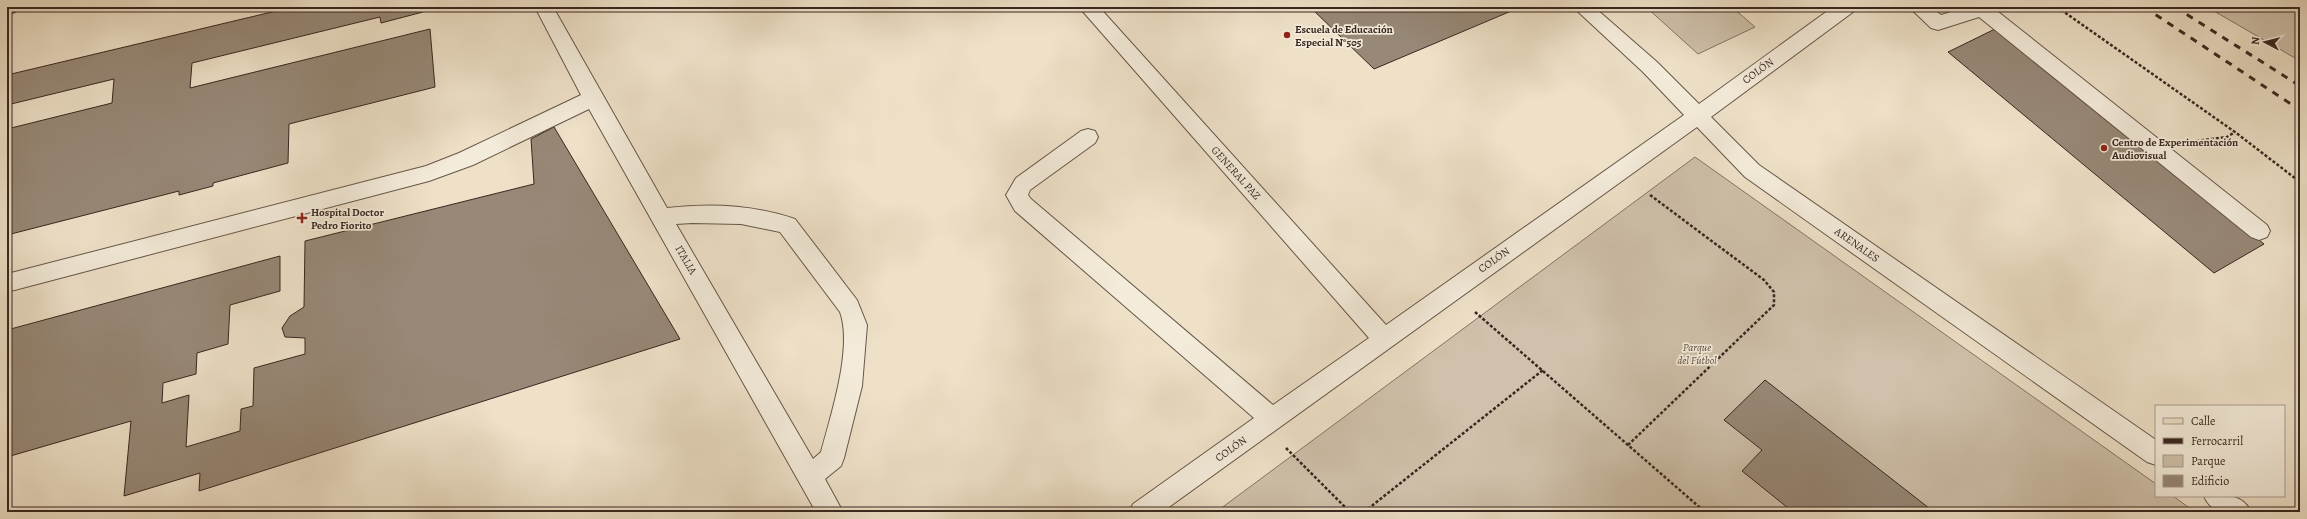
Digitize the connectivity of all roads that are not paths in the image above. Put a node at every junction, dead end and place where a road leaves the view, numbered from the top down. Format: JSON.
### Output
{"nodes":[{"id":1,"x":544,"y":7,"type":"edge"},
{"id":2,"x":1088,"y":7,"type":"edge"},
{"id":3,"x":1582,"y":7,"type":"edge"},
{"id":4,"x":1846,"y":7,"type":"edge"},
{"id":5,"x":1918,"y":7,"type":"edge"},
{"id":6,"x":593,"y":98,"type":"junction"},
{"id":7,"x":1698,"y":114,"type":"junction"},
{"id":8,"x":1088,"y":136,"type":"dead end"},
{"id":9,"x":661,"y":217,"type":"junction"},
{"id":10,"x":2259,"y":231,"type":"dead end"},
{"id":11,"x":7,"y":283,"type":"edge"},
{"id":12,"x":1384,"y":338,"type":"junction"},
{"id":13,"x":1272,"y":420,"type":"junction"},
{"id":14,"x":2155,"y":453,"type":"edge"},
{"id":15,"x":810,"y":476,"type":"junction"},
{"id":16,"x":2217,"y":497,"type":"edge"},
{"id":17,"x":830,"y":512,"type":"edge"},
{"id":18,"x":1142,"y":512,"type":"edge"},
{"id":19,"x":2238,"y":512,"type":"edge"}],
"edges":[{"from":1,"to":6,"type":"street","name":"ITALIA"},
{"from":2,"to":12,"type":"street","name":"GENERAL PAZ"},
{"from":3,"to":7,"type":"street","name":"ARENALES"},
{"from":4,"to":7,"type":"street","name":"COLÓN"},
{"from":5,"to":10,"type":"street"},
{"from":6,"to":9,"type":"street","name":"ITALIA"},
{"from":6,"to":11,"type":"street"},
{"from":7,"to":12,"type":"street","name":"COLÓN"},
{"from":7,"to":14,"type":"street","name":"ARENALES"},
{"from":8,"to":13,"type":"street"},
{"from":9,"to":15,"type":"street","name":"ITALIA"},
{"from":9,"to":15,"type":"street"},
{"from":12,"to":13,"type":"street","name":"COLÓN"},
{"from":13,"to":18,"type":"street","name":"COLÓN"},
{"from":15,"to":17,"type":"street","name":"ITALIA"},
{"from":16,"to":19,"type":"street"}]}
